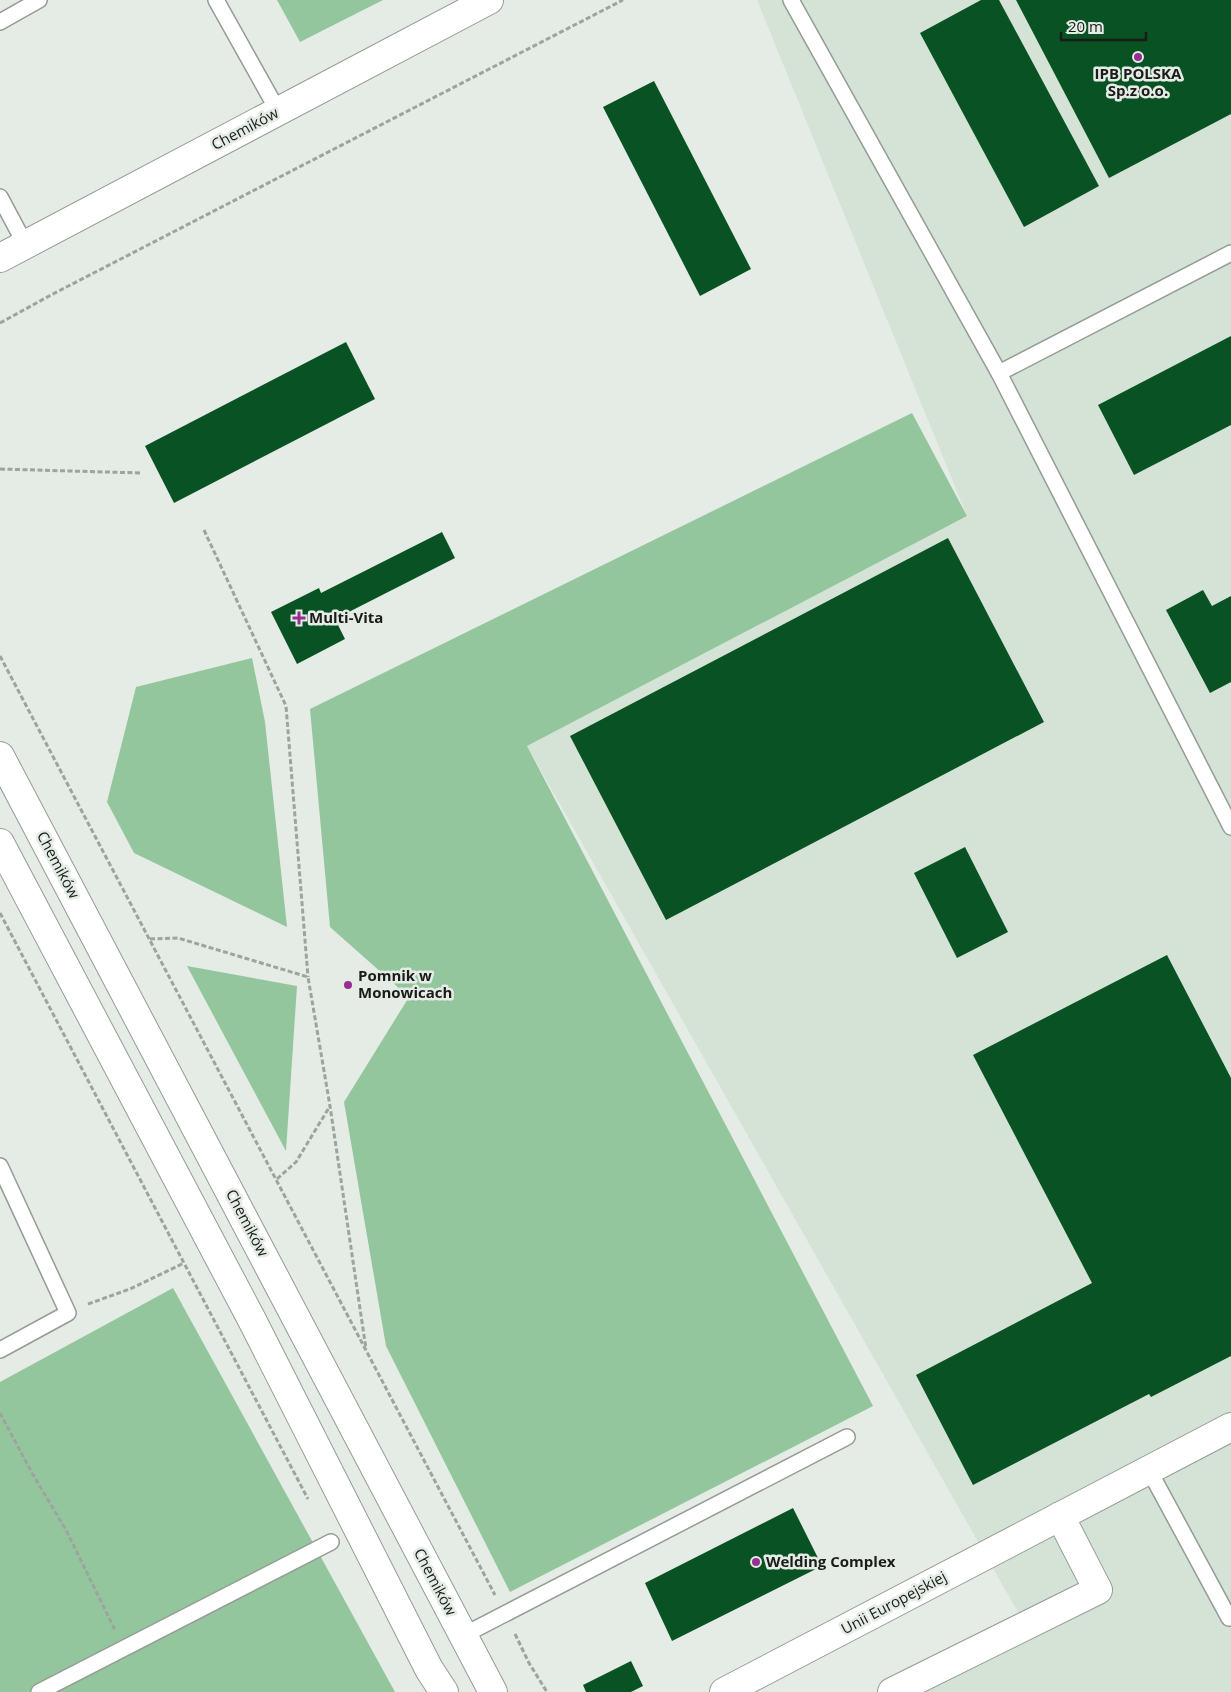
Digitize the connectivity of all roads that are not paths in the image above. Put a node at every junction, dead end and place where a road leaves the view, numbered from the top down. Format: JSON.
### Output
{"nodes":[{"id":1,"x":39,"y":0,"type":"edge"},
{"id":2,"x":216,"y":0,"type":"edge"},
{"id":3,"x":489,"y":0,"type":"edge"},
{"id":4,"x":791,"y":0,"type":"edge"},
{"id":5,"x":0,"y":22,"type":"edge"},
{"id":6,"x":278,"y":112,"type":"junction"},
{"id":7,"x":0,"y":197,"type":"edge"},
{"id":8,"x":25,"y":244,"type":"junction"},
{"id":9,"x":1231,"y":253,"type":"edge"},
{"id":10,"x":0,"y":258,"type":"edge"},
{"id":11,"x":999,"y":373,"type":"junction"},
{"id":12,"x":0,"y":756,"type":"edge"},
{"id":13,"x":1231,"y":827,"type":"edge"},
{"id":14,"x":0,"y":843,"type":"edge"},
{"id":15,"x":0,"y":1166,"type":"edge"},
{"id":16,"x":0,"y":1350,"type":"edge"},
{"id":17,"x":1231,"y":1427,"type":"edge"},
{"id":18,"x":846,"y":1437,"type":"dead end"},
{"id":19,"x":1148,"y":1470,"type":"junction"},
{"id":20,"x":1060,"y":1516,"type":"junction"},
{"id":21,"x":331,"y":1542,"type":"road end"},
{"id":22,"x":1231,"y":1617,"type":"edge"},
{"id":23,"x":464,"y":1635,"type":"junction"},
{"id":24,"x":727,"y":1691,"type":"edge"},
{"id":25,"x":39,"y":1692,"type":"edge"},
{"id":26,"x":444,"y":1692,"type":"edge"},
{"id":27,"x":493,"y":1692,"type":"edge"},
{"id":28,"x":892,"y":1692,"type":"edge"}],
"edges":[{"from":1,"to":5,"type":"lane"},
{"from":2,"to":6,"type":"lane"},
{"from":3,"to":6,"type":"main road","name":"Chemików"},
{"from":4,"to":11,"type":"lane"},
{"from":6,"to":8,"type":"main road","name":"Chemików"},
{"from":7,"to":8,"type":"lane"},
{"from":8,"to":10,"type":"main road","name":"Chemików"},
{"from":9,"to":11,"type":"lane"},
{"from":11,"to":13,"type":"lane"},
{"from":12,"to":23,"type":"main road","name":"Chemików"},
{"from":14,"to":26,"type":"main road"},
{"from":15,"to":16,"type":"lane"},
{"from":17,"to":19,"type":"main road","name":"Unii Europejskiej"},
{"from":18,"to":23,"type":"lane"},
{"from":19,"to":20,"type":"main road","name":"Unii Europejskiej"},
{"from":19,"to":22,"type":"lane"},
{"from":20,"to":24,"type":"main road","name":"Unii Europejskiej"},
{"from":20,"to":28,"type":"main road"},
{"from":21,"to":25,"type":"lane"},
{"from":23,"to":27,"type":"main road","name":"Chemików"}]}
